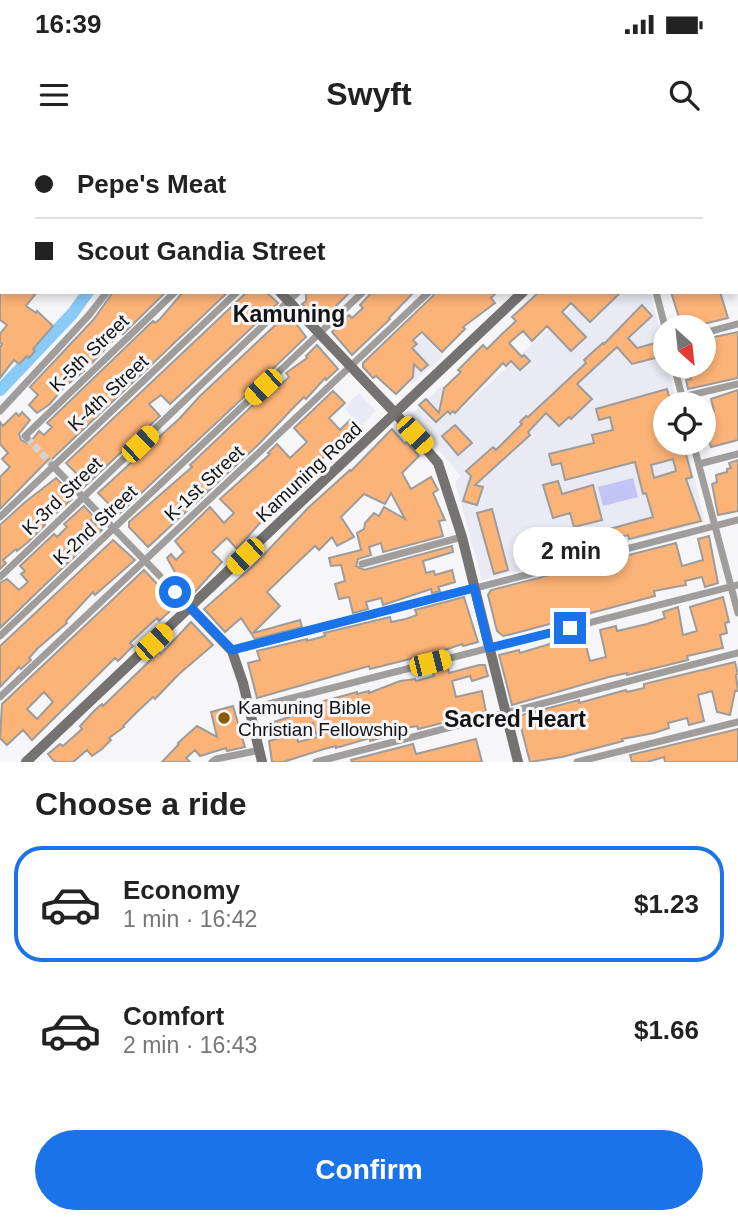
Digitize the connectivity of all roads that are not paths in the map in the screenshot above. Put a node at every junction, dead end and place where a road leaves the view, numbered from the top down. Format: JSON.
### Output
{"nodes":[{"id":1,"x":105,"y":294,"type":"edge"},
{"id":2,"x":173,"y":294,"type":"edge"},
{"id":3,"x":235,"y":294,"type":"edge"},
{"id":4,"x":282,"y":294,"type":"edge"},
{"id":5,"x":296,"y":294,"type":"edge"},
{"id":6,"x":361,"y":294,"type":"edge"},
{"id":7,"x":427,"y":294,"type":"edge"},
{"id":8,"x":521,"y":294,"type":"edge"},
{"id":9,"x":657,"y":294,"type":"edge"},
{"id":10,"x":288,"y":301,"type":"junction"},
{"id":11,"x":662,"y":315,"type":"edge"},
{"id":12,"x":738,"y":324,"type":"edge"},
{"id":13,"x":716,"y":330,"type":"edge"},
{"id":14,"x":319,"y":334,"type":"junction"},
{"id":15,"x":351,"y":366,"type":"junction"},
{"id":16,"x":738,"y":384,"type":"edge"},
{"id":17,"x":712,"y":392,"type":"edge"},
{"id":18,"x":0,"y":411,"type":"edge"},
{"id":19,"x":396,"y":414,"type":"junction"},
{"id":20,"x":26,"y":437,"type":"dead end"},
{"id":21,"x":738,"y":454,"type":"edge"},
{"id":22,"x":696,"y":455,"type":"edge"},
{"id":23,"x":699,"y":464,"type":"junction"},
{"id":24,"x":52,"y":465,"type":"junction"},
{"id":25,"x":84,"y":497,"type":"junction"},
{"id":26,"x":0,"y":517,"type":"edge"},
{"id":27,"x":738,"y":520,"type":"edge"},
{"id":28,"x":715,"y":525,"type":"junction"},
{"id":29,"x":114,"y":528,"type":"junction"},
{"id":30,"x":461,"y":537,"type":"junction"},
{"id":31,"x":145,"y":561,"type":"junction"},
{"id":32,"x":362,"y":564,"type":"dead end"},
{"id":33,"x":0,"y":577,"type":"edge"},
{"id":34,"x":734,"y":586,"type":"edge"},
{"id":35,"x":474,"y":588,"type":"junction"},
{"id":36,"x":190,"y":607,"type":"junction"},
{"id":37,"x":738,"y":614,"type":"edge"},
{"id":38,"x":0,"y":636,"type":"edge"},
{"id":39,"x":489,"y":648,"type":"junction"},
{"id":40,"x":232,"y":650,"type":"junction"},
{"id":41,"x":738,"y":653,"type":"edge"},
{"id":42,"x":0,"y":697,"type":"edge"},
{"id":43,"x":250,"y":709,"type":"junction"},
{"id":44,"x":506,"y":712,"type":"junction"},
{"id":45,"x":738,"y":722,"type":"edge"},
{"id":46,"x":260,"y":750,"type":"junction"},
{"id":47,"x":26,"y":762,"type":"edge"},
{"id":48,"x":212,"y":762,"type":"edge"},
{"id":49,"x":262,"y":762,"type":"edge"},
{"id":50,"x":316,"y":762,"type":"edge"},
{"id":51,"x":518,"y":762,"type":"edge"},
{"id":52,"x":577,"y":762,"type":"edge"}],
"edges":[{"from":1,"to":18,"type":"street"},
{"from":2,"to":20,"type":"street","name":"K-5th Street"},
{"from":3,"to":24,"type":"street","name":"K-4th Street"},
{"from":4,"to":10,"type":"street"},
{"from":5,"to":10,"type":"street","name":"K-3rd Street"},
{"from":6,"to":14,"type":"street","name":"K-2nd Street"},
{"from":7,"to":15,"type":"street","name":"K-1st Street"},
{"from":8,"to":19,"type":"street","name":"Kamuning Road"},
{"from":9,"to":11,"type":"street"},
{"from":10,"to":14,"type":"street"},
{"from":10,"to":25,"type":"street","name":"K-3rd Street"},
{"from":12,"to":13,"type":"street"},
{"from":14,"to":15,"type":"street"},
{"from":14,"to":29,"type":"street","name":"K-2nd Street"},
{"from":15,"to":19,"type":"street"},
{"from":15,"to":31,"type":"street","name":"K-1st Street"},
{"from":16,"to":17,"type":"street"},
{"from":19,"to":30,"type":"street"},
{"from":19,"to":36,"type":"street","name":"Kamuning Road"},
{"from":21,"to":23,"type":"street"},
{"from":22,"to":23,"type":"street"},
{"from":23,"to":28,"type":"street"},
{"from":24,"to":25,"type":"street"},
{"from":24,"to":26,"type":"street","name":"K-4th Street"},
{"from":25,"to":29,"type":"street"},
{"from":25,"to":33,"type":"street","name":"K-3rd Street"},
{"from":27,"to":28,"type":"street"},
{"from":28,"to":34,"type":"street"},
{"from":28,"to":35,"type":"street"},
{"from":29,"to":31,"type":"street"},
{"from":29,"to":38,"type":"street","name":"K-2nd Street"},
{"from":30,"to":32,"type":"street"},
{"from":30,"to":35,"type":"street"},
{"from":31,"to":36,"type":"street"},
{"from":31,"to":42,"type":"street","name":"K-1st Street"},
{"from":34,"to":37,"type":"street"},
{"from":34,"to":39,"type":"street"},
{"from":35,"to":39,"type":"street"},
{"from":35,"to":40,"type":"street"},
{"from":36,"to":40,"type":"street"},
{"from":36,"to":47,"type":"street","name":"Kamuning Road"},
{"from":39,"to":43,"type":"street"},
{"from":39,"to":44,"type":"street"},
{"from":40,"to":43,"type":"street"},
{"from":41,"to":44,"type":"street"},
{"from":43,"to":46,"type":"street"},
{"from":44,"to":50,"type":"street"},
{"from":44,"to":51,"type":"street"},
{"from":45,"to":52,"type":"street"},
{"from":46,"to":48,"type":"street"},
{"from":46,"to":49,"type":"street"}]}
